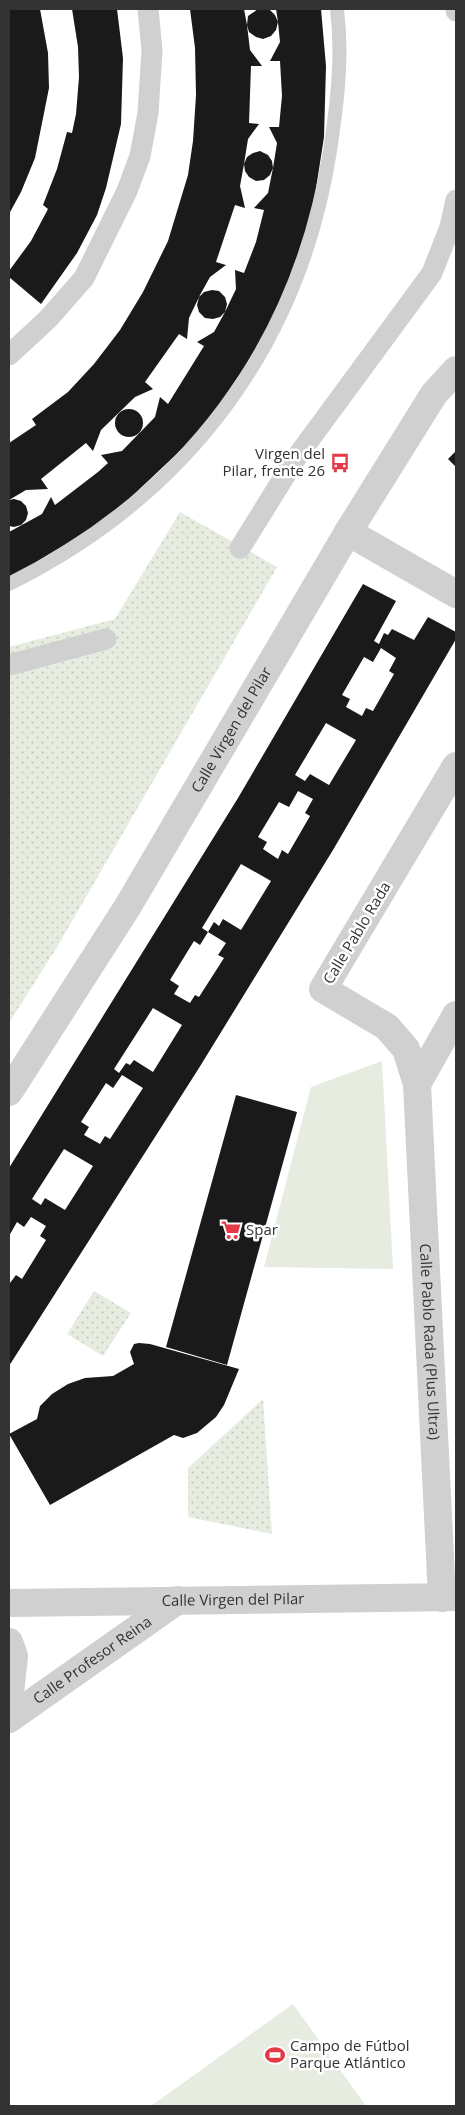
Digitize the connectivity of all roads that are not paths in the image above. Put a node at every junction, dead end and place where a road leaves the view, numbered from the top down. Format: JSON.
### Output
{"nodes":[{"id":1,"x":148,"y":9,"type":"edge"},
{"id":2,"x":337,"y":9,"type":"edge"},
{"id":3,"x":456,"y":200,"type":"edge"},
{"id":4,"x":456,"y":250,"type":"edge"},
{"id":5,"x":432,"y":273,"type":"junction"},
{"id":6,"x":9,"y":355,"type":"edge"},
{"id":7,"x":456,"y":370,"type":"edge"},
{"id":8,"x":348,"y":532,"type":"junction"},
{"id":9,"x":240,"y":548,"type":"dead end"},
{"id":10,"x":9,"y":584,"type":"edge"},
{"id":11,"x":456,"y":594,"type":"edge"},
{"id":12,"x":106,"y":639,"type":"dead end"},
{"id":13,"x":9,"y":665,"type":"edge"},
{"id":14,"x":456,"y":766,"type":"edge"},
{"id":15,"x":456,"y":1015,"type":"edge"},
{"id":16,"x":417,"y":1084,"type":"junction"},
{"id":17,"x":9,"y":1092,"type":"edge"},
{"id":18,"x":449,"y":1598,"type":"edge"},
{"id":19,"x":178,"y":1600,"type":"junction"},
{"id":20,"x":9,"y":1603,"type":"edge"},
{"id":21,"x":9,"y":1642,"type":"edge"},
{"id":22,"x":9,"y":1702,"type":"edge"},
{"id":23,"x":9,"y":1719,"type":"edge"}],
"edges":[{"from":1,"to":6,"type":"street"},
{"from":2,"to":10,"type":"lane"},
{"from":3,"to":5,"type":"street"},
{"from":4,"to":5,"type":"street"},
{"from":5,"to":9,"type":"street"},
{"from":7,"to":8,"type":"street","name":"Calle Virgen del Pilar"},
{"from":8,"to":11,"type":"street"},
{"from":8,"to":17,"type":"street","name":"Calle Virgen del Pilar"},
{"from":12,"to":13,"type":"street"},
{"from":14,"to":16,"type":"street","name":"Calle Pablo Rada"},
{"from":15,"to":16,"type":"street"},
{"from":16,"to":18,"type":"street","name":"Calle Pablo Rada (Plus Ultra)"},
{"from":18,"to":19,"type":"street","name":"Calle Virgen del Pilar"},
{"from":19,"to":20,"type":"street","name":"Calle Virgen del Pilar"},
{"from":19,"to":23,"type":"street","name":"Calle Profesor Reina"},
{"from":21,"to":22,"type":"street"}]}
